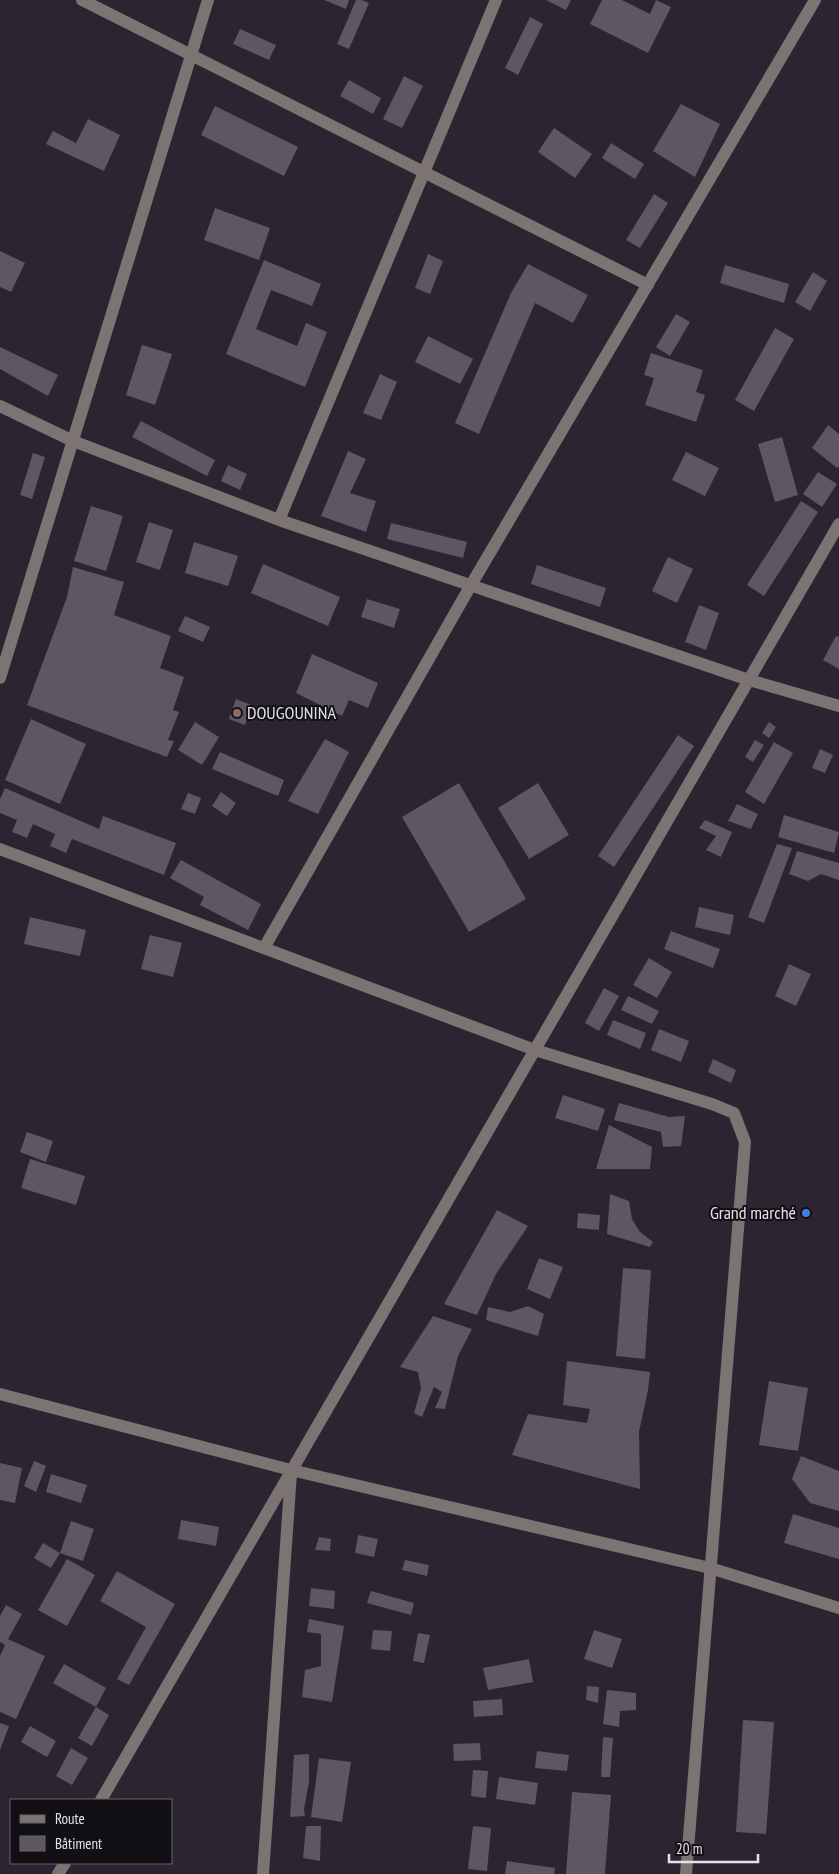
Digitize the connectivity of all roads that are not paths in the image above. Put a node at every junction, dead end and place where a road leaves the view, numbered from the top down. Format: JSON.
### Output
{"nodes":[{"id":1,"x":82,"y":0,"type":"edge"},
{"id":2,"x":208,"y":0,"type":"edge"},
{"id":3,"x":496,"y":0,"type":"edge"},
{"id":4,"x":816,"y":0,"type":"edge"},
{"id":5,"x":191,"y":55,"type":"junction"},
{"id":6,"x":424,"y":172,"type":"junction"},
{"id":7,"x":648,"y":285,"type":"junction"},
{"id":8,"x":0,"y":406,"type":"edge"},
{"id":9,"x":72,"y":441,"type":"junction"},
{"id":10,"x":279,"y":520,"type":"junction"},
{"id":11,"x":839,"y":524,"type":"edge"},
{"id":12,"x":471,"y":585,"type":"junction"},
{"id":13,"x":0,"y":678,"type":"edge"},
{"id":14,"x":749,"y":680,"type":"junction"},
{"id":15,"x":839,"y":706,"type":"edge"},
{"id":16,"x":0,"y":849,"type":"edge"},
{"id":17,"x":264,"y":948,"type":"junction"},
{"id":18,"x":535,"y":1050,"type":"junction"},
{"id":19,"x":0,"y":1394,"type":"edge"},
{"id":20,"x":291,"y":1470,"type":"junction"},
{"id":21,"x":710,"y":1568,"type":"junction"},
{"id":22,"x":839,"y":1608,"type":"edge"},
{"id":23,"x":102,"y":1799,"type":"edge"},
{"id":24,"x":263,"y":1874,"type":"edge"},
{"id":25,"x":686,"y":1874,"type":"edge"}],
"edges":[{"from":1,"to":5,"type":"street"},
{"from":2,"to":5,"type":"street"},
{"from":3,"to":6,"type":"street"},
{"from":4,"to":7,"type":"street"},
{"from":5,"to":6,"type":"street"},
{"from":5,"to":9,"type":"street"},
{"from":6,"to":7,"type":"street"},
{"from":6,"to":10,"type":"street"},
{"from":7,"to":12,"type":"street"},
{"from":8,"to":9,"type":"street"},
{"from":9,"to":10,"type":"street"},
{"from":9,"to":13,"type":"street"},
{"from":10,"to":12,"type":"street"},
{"from":11,"to":14,"type":"street"},
{"from":12,"to":14,"type":"street"},
{"from":12,"to":17,"type":"street"},
{"from":14,"to":15,"type":"street"},
{"from":14,"to":18,"type":"street"},
{"from":16,"to":17,"type":"street"},
{"from":17,"to":18,"type":"street"},
{"from":18,"to":20,"type":"street"},
{"from":18,"to":21,"type":"street"},
{"from":19,"to":20,"type":"street"},
{"from":20,"to":21,"type":"street"},
{"from":20,"to":23,"type":"street"},
{"from":20,"to":24,"type":"street"},
{"from":21,"to":22,"type":"street"},
{"from":21,"to":25,"type":"street"}]}
